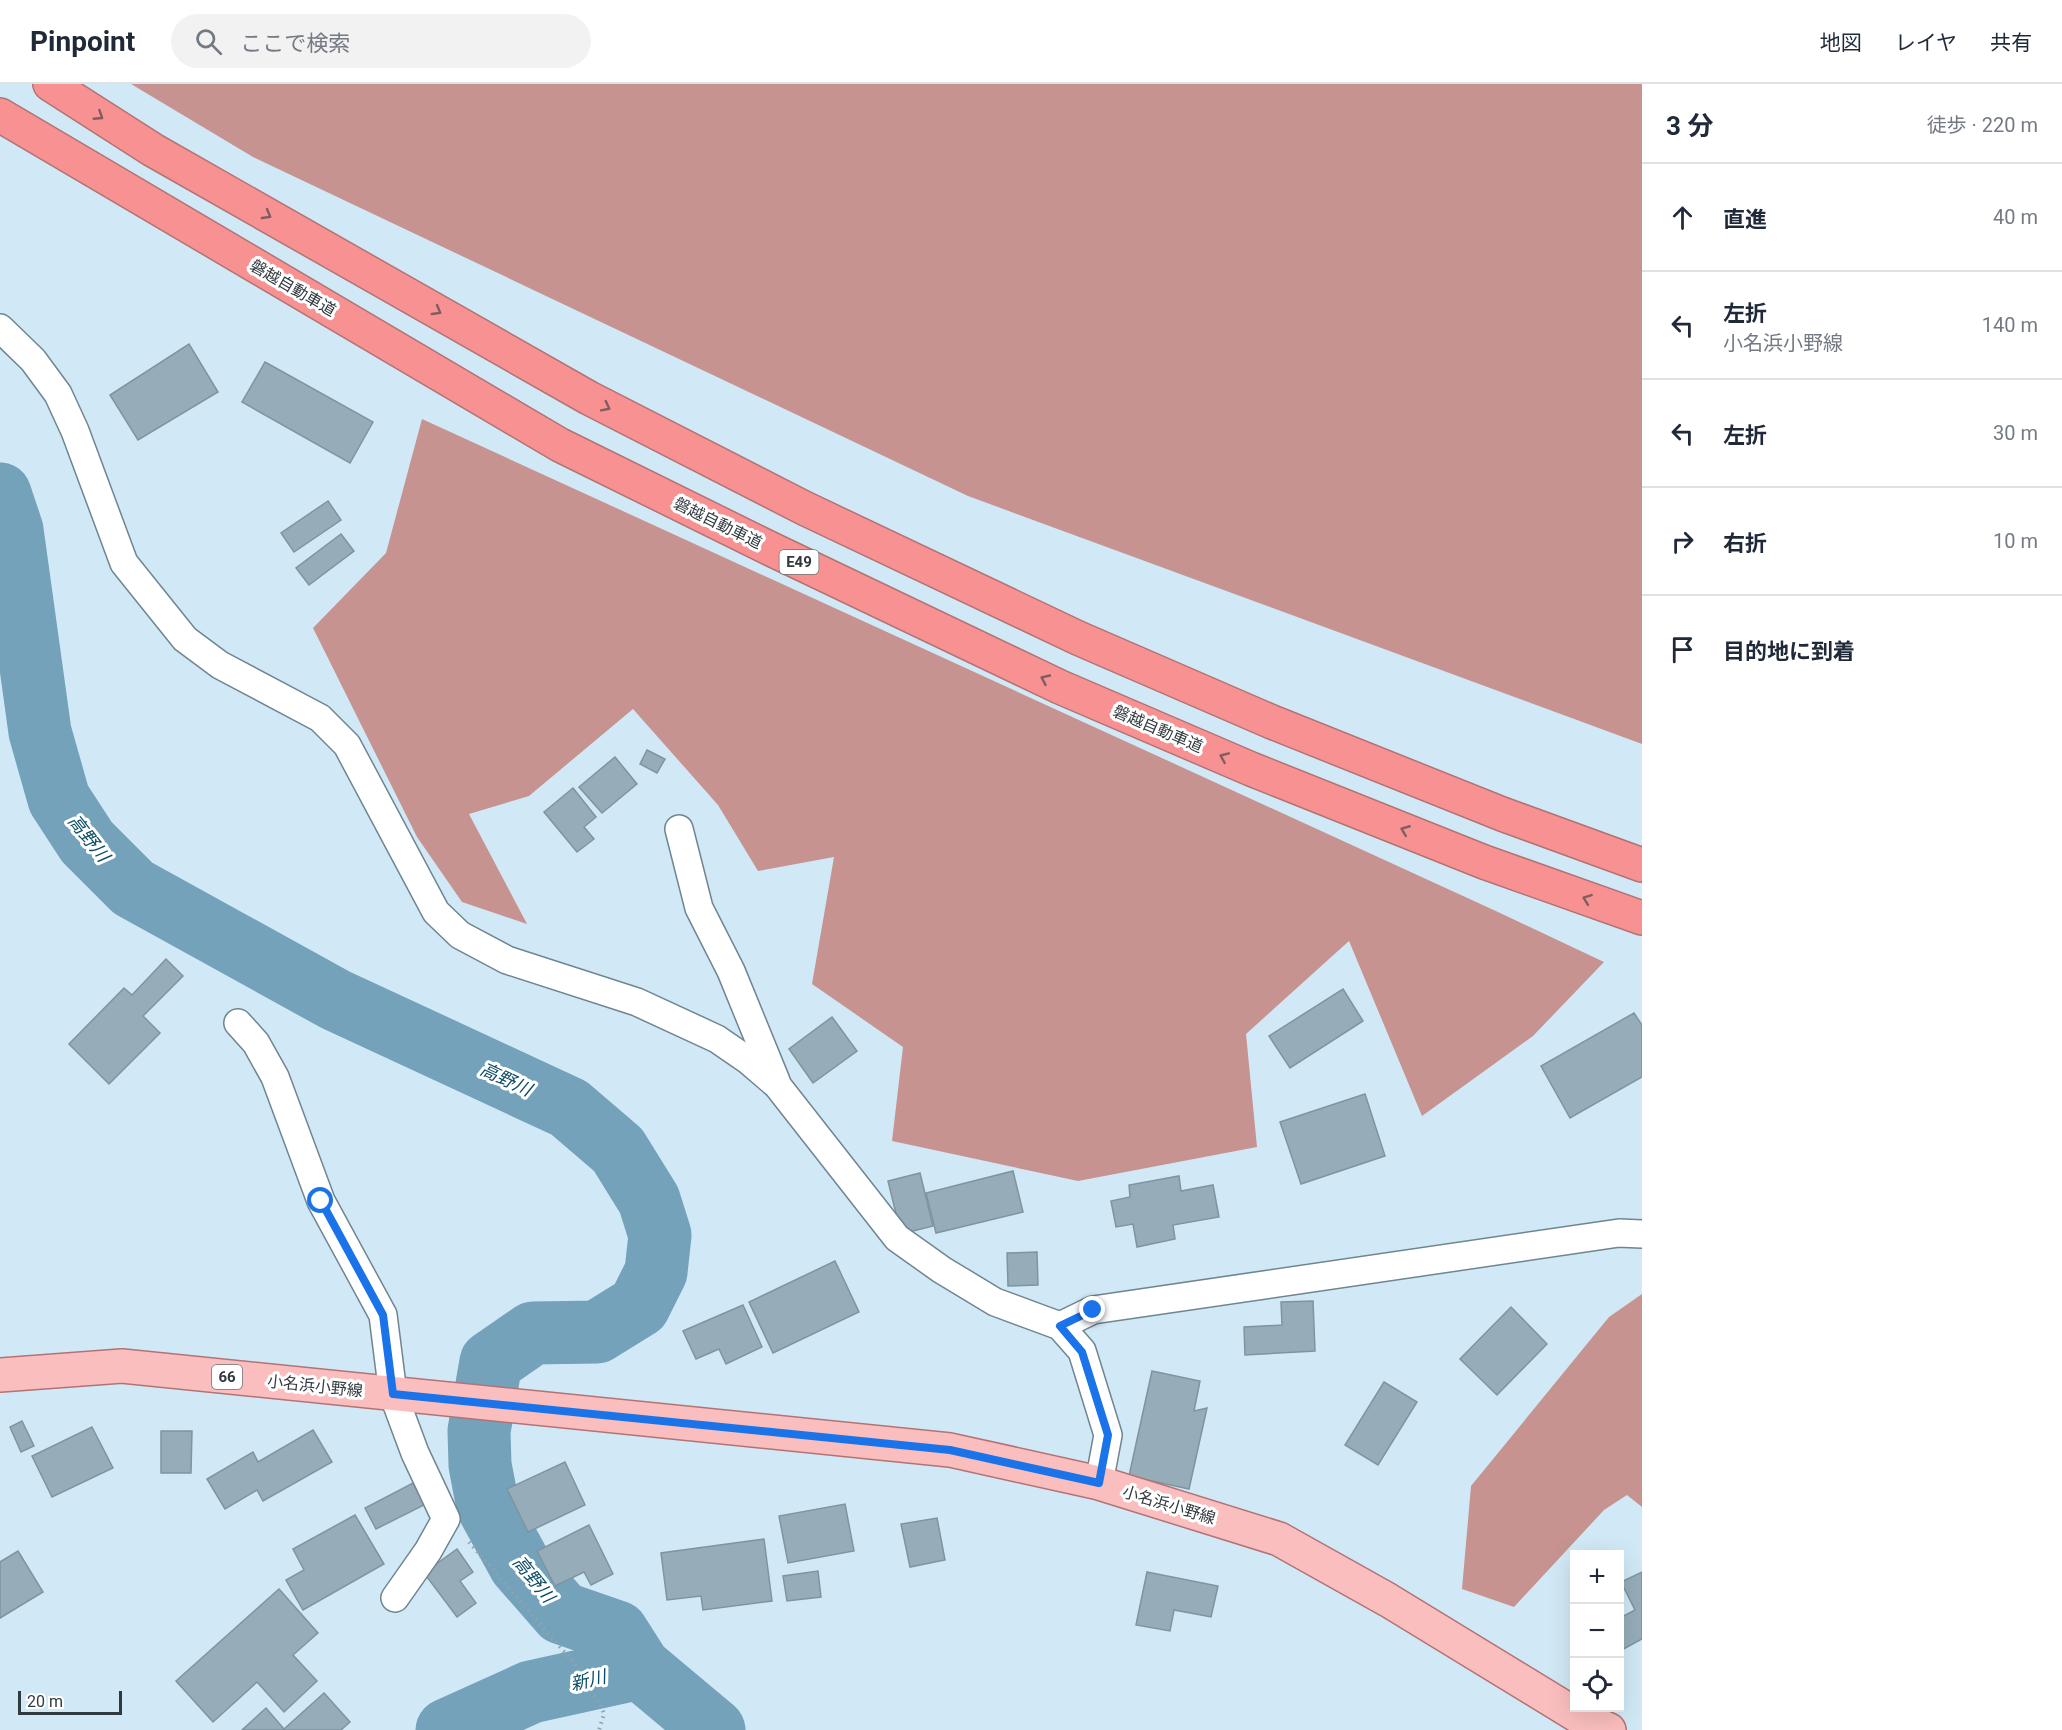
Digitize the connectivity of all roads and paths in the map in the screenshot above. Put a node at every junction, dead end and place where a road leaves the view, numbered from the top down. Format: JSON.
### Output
{"nodes":[{"id":1,"x":50,"y":84,"type":"edge"},
{"id":2,"x":0,"y":115,"type":"edge"},
{"id":3,"x":0,"y":328,"type":"edge"},
{"id":4,"x":679,"y":829,"type":"dead end"},
{"id":5,"x":1642,"y":865,"type":"edge"},
{"id":6,"x":1642,"y":918,"type":"edge"},
{"id":7,"x":238,"y":1023,"type":"dead end"},
{"id":8,"x":777,"y":1085,"type":"junction"},
{"id":9,"x":1642,"y":1234,"type":"edge"},
{"id":10,"x":1060,"y":1326,"type":"junction"},
{"id":11,"x":0,"y":1375,"type":"edge"},
{"id":12,"x":393,"y":1394,"type":"junction"},
{"id":13,"x":1099,"y":1483,"type":"junction"},
{"id":14,"x":446,"y":1519,"type":"junction"},
{"id":15,"x":395,"y":1598,"type":"dead end"},
{"id":16,"x":1581,"y":1723,"type":"edge"},
{"id":17,"x":599,"y":1730,"type":"edge"},
{"id":18,"x":1609,"y":1730,"type":"edge"}],
"edges":[{"from":1,"to":5,"type":"highway","one_way":true},
{"from":6,"to":2,"type":"highway","name":"磐越自動車道","number":"E49","one_way":true},
{"from":3,"to":8,"type":"street"},
{"from":4,"to":8,"type":"street"},
{"from":7,"to":12,"type":"street"},
{"from":8,"to":10,"type":"street"},
{"from":9,"to":10,"type":"street"},
{"from":10,"to":13,"type":"street"},
{"from":11,"to":12,"type":"main road","name":"小名浜小野線","number":"66"},
{"from":12,"to":13,"type":"main road","name":"小名浜小野線","number":"66"},
{"from":12,"to":14,"type":"street"},
{"from":13,"to":16,"type":"main road","name":"小名浜小野線","number":"66"},
{"from":14,"to":15,"type":"street"},
{"from":14,"to":17,"type":"path"},
{"from":16,"to":18,"type":"main road","name":"小名浜小野線","number":"66"}]}
